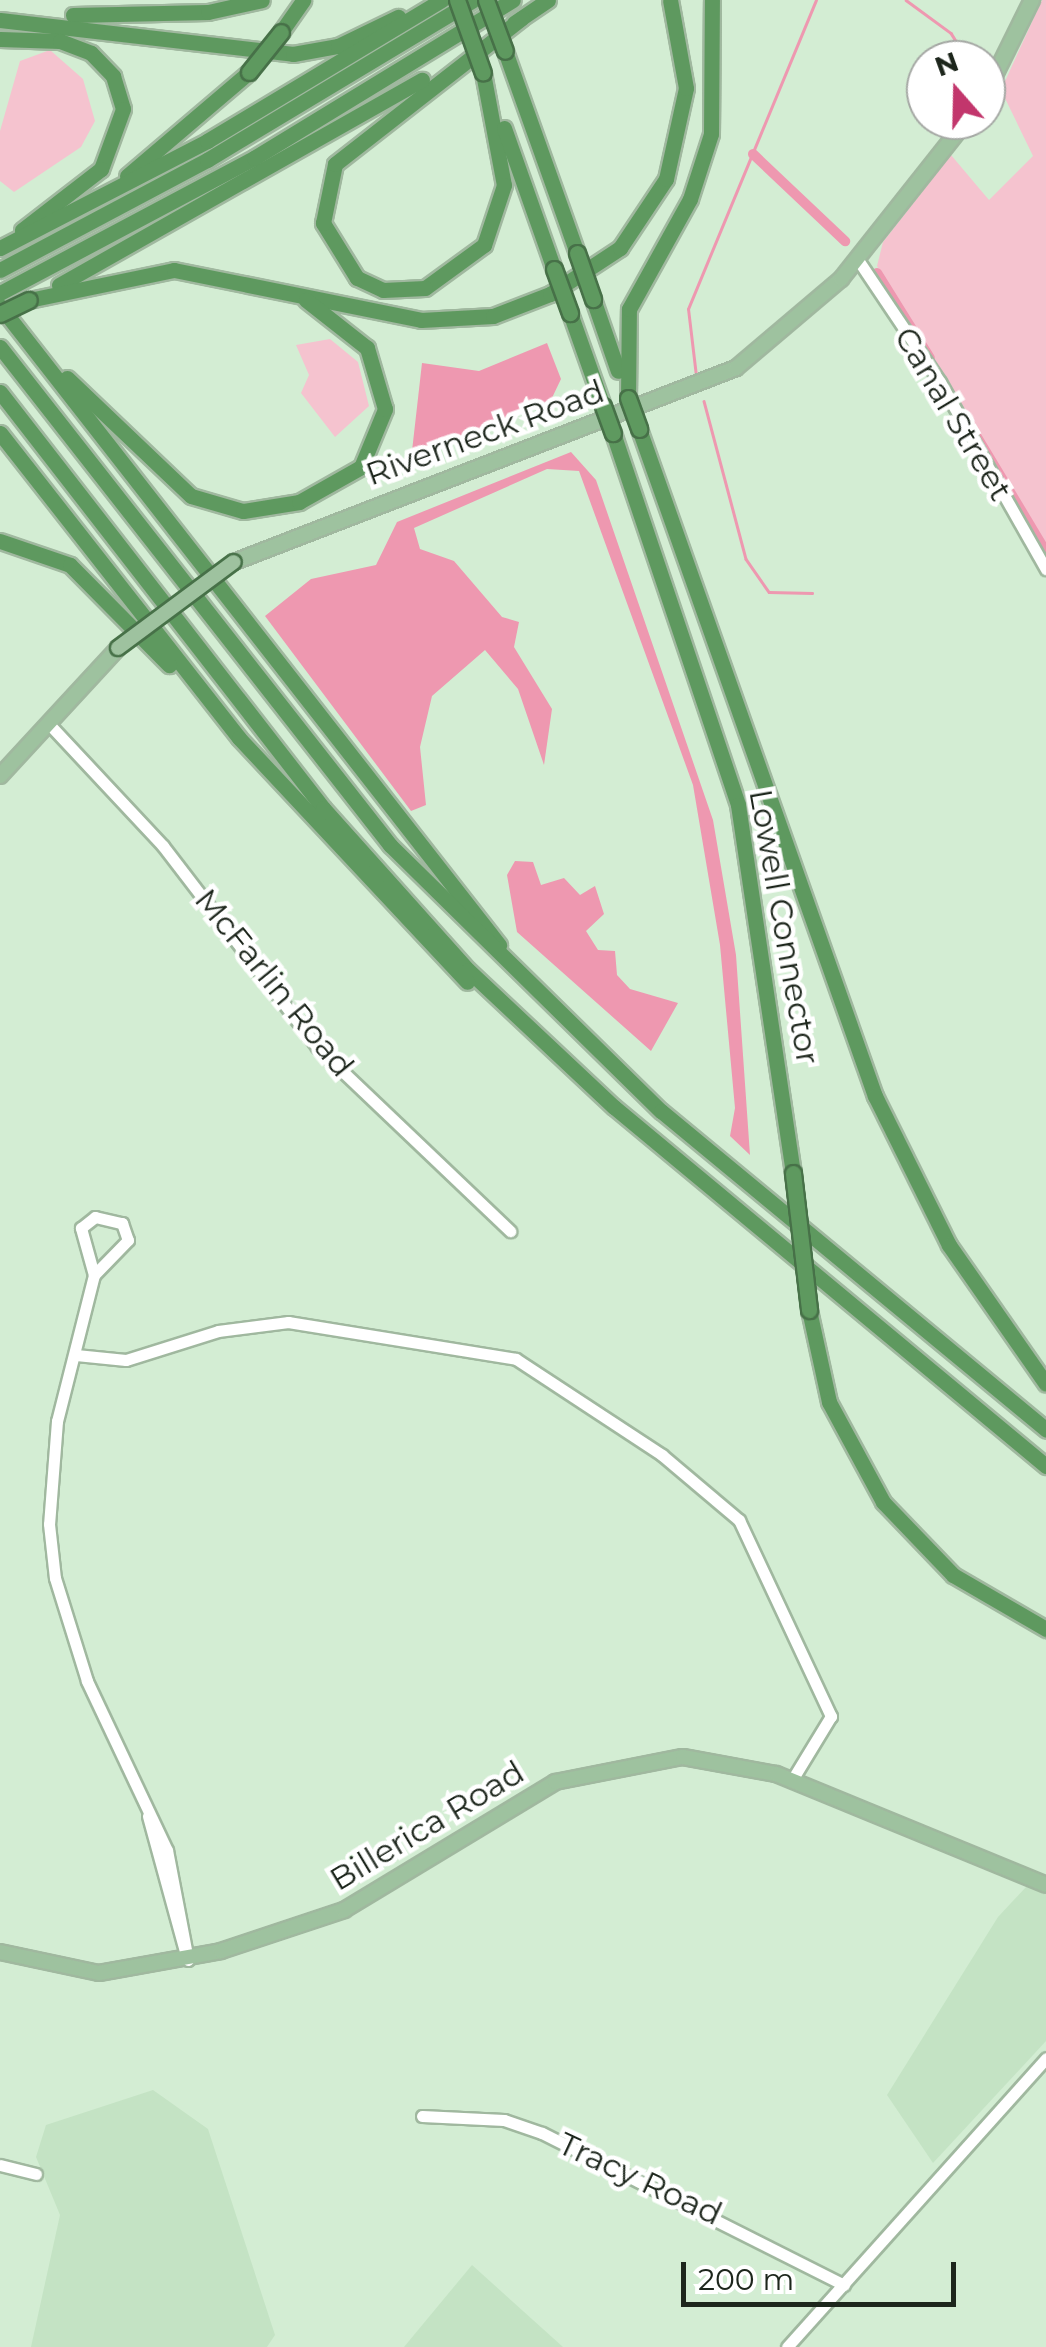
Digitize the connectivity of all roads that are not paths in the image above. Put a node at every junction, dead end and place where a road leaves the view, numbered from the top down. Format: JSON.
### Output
{"nodes":[{"id":1,"x":262,"y":0,"type":"edge"},
{"id":2,"x":303,"y":0,"type":"edge"},
{"id":3,"x":428,"y":0,"type":"edge"},
{"id":4,"x":442,"y":0,"type":"edge"},
{"id":5,"x":457,"y":0,"type":"edge"},
{"id":6,"x":473,"y":0,"type":"edge"},
{"id":7,"x":486,"y":0,"type":"edge"},
{"id":8,"x":513,"y":0,"type":"edge"},
{"id":9,"x":548,"y":0,"type":"edge"},
{"id":10,"x":670,"y":0,"type":"edge"},
{"id":11,"x":712,"y":0,"type":"edge"},
{"id":12,"x":1032,"y":0,"type":"edge"},
{"id":13,"x":522,"y":18,"type":"junction"},
{"id":14,"x":0,"y":20,"type":"edge"},
{"id":15,"x":0,"y":39,"type":"edge"},
{"id":16,"x":1006,"y":53,"type":"edge"},
{"id":17,"x":484,"y":73,"type":"junction"},
{"id":18,"x":951,"y":140,"type":"edge"},
{"id":19,"x":44,"y":227,"type":"junction"},
{"id":20,"x":0,"y":247,"type":"edge"},
{"id":21,"x":858,"y":260,"type":"junction"},
{"id":22,"x":1,"y":269,"type":"edge"},
{"id":23,"x":272,"y":286,"type":"junction"},
{"id":24,"x":8,"y":289,"type":"edge"},
{"id":25,"x":29,"y":300,"type":"junction"},
{"id":26,"x":0,"y":306,"type":"edge"},
{"id":27,"x":6,"y":318,"type":"edge"},
{"id":28,"x":0,"y":347,"type":"edge"},
{"id":29,"x":0,"y":392,"type":"edge"},
{"id":30,"x":628,"y":398,"type":"junction"},
{"id":31,"x":0,"y":433,"type":"edge"},
{"id":32,"x":0,"y":541,"type":"edge"},
{"id":33,"x":1046,"y":569,"type":"edge"},
{"id":34,"x":49,"y":724,"type":"junction"},
{"id":35,"x":261,"y":764,"type":"junction"},
{"id":36,"x":0,"y":776,"type":"edge"},
{"id":37,"x":530,"y":989,"type":"junction"},
{"id":38,"x":564,"y":1062,"type":"junction"},
{"id":39,"x":510,"y":1232,"type":"dead end"},
{"id":40,"x":94,"y":1275,"type":"junction"},
{"id":41,"x":76,"y":1355,"type":"junction"},
{"id":42,"x":1046,"y":1384,"type":"edge"},
{"id":43,"x":1046,"y":1430,"type":"edge"},
{"id":44,"x":1046,"y":1466,"type":"edge"},
{"id":45,"x":1046,"y":1629,"type":"edge"},
{"id":46,"x":792,"y":1780,"type":"junction"},
{"id":47,"x":1046,"y":1885,"type":"edge"},
{"id":48,"x":0,"y":1952,"type":"edge"},
{"id":49,"x":188,"y":1960,"type":"junction"},
{"id":50,"x":1046,"y":2058,"type":"edge"},
{"id":51,"x":422,"y":2116,"type":"dead end"},
{"id":52,"x":0,"y":2165,"type":"edge"},
{"id":53,"x":36,"y":2174,"type":"dead end"},
{"id":54,"x":844,"y":2286,"type":"junction"},
{"id":55,"x":787,"y":2347,"type":"edge"}],
"edges":[{"from":1,"to":14,"type":"highway"},
{"from":2,"to":19,"type":"highway","bridge":true},
{"from":3,"to":14,"type":"highway"},
{"from":4,"to":19,"type":"highway"},
{"from":5,"to":17,"type":"highway","name":"Lowell Connector","bridge":true},
{"from":6,"to":22,"type":"highway"},
{"from":7,"to":30,"type":"highway","bridge":true},
{"from":8,"to":24,"type":"highway"},
{"from":9,"to":13,"type":"highway"},
{"from":10,"to":23,"type":"highway"},
{"from":11,"to":30,"type":"highway"},
{"from":12,"to":16,"type":"main road"},
{"from":13,"to":17,"type":"highway"},
{"from":13,"to":25,"type":"highway"},
{"from":15,"to":20,"type":"highway"},
{"from":17,"to":45,"type":"highway","name":"Lowell Connector","bridge":true},
{"from":18,"to":21,"type":"main road","name":"Riverneck Road"},
{"from":19,"to":20,"type":"highway"},
{"from":21,"to":33,"type":"street","name":"Canal Street"},
{"from":21,"to":34,"type":"main road","name":"Riverneck Road","bridge":true},
{"from":23,"to":25,"type":"highway"},
{"from":23,"to":27,"type":"highway"},
{"from":25,"to":27,"type":"highway","bridge":true},
{"from":26,"to":27,"type":"highway"},
{"from":27,"to":37,"type":"highway"},
{"from":28,"to":37,"type":"highway"},
{"from":29,"to":38,"type":"highway"},
{"from":30,"to":42,"type":"highway","bridge":true},
{"from":31,"to":35,"type":"highway"},
{"from":32,"to":35,"type":"highway"},
{"from":34,"to":36,"type":"main road","name":"Riverneck Road"},
{"from":34,"to":39,"type":"street","name":"McFarlin Road"},
{"from":35,"to":38,"type":"highway"},
{"from":37,"to":43,"type":"highway"},
{"from":38,"to":44,"type":"highway"},
{"from":40,"to":40,"type":"street"},
{"from":40,"to":41,"type":"street"},
{"from":41,"to":46,"type":"street"},
{"from":41,"to":49,"type":"street"},
{"from":46,"to":47,"type":"main road","name":"Billerica Road"},
{"from":46,"to":49,"type":"main road","name":"Billerica Road"},
{"from":48,"to":49,"type":"main road","name":"Billerica Road"},
{"from":50,"to":54,"type":"street"},
{"from":51,"to":54,"type":"street","name":"Tracy Road"},
{"from":52,"to":53,"type":"street"},
{"from":54,"to":55,"type":"street"}]}
